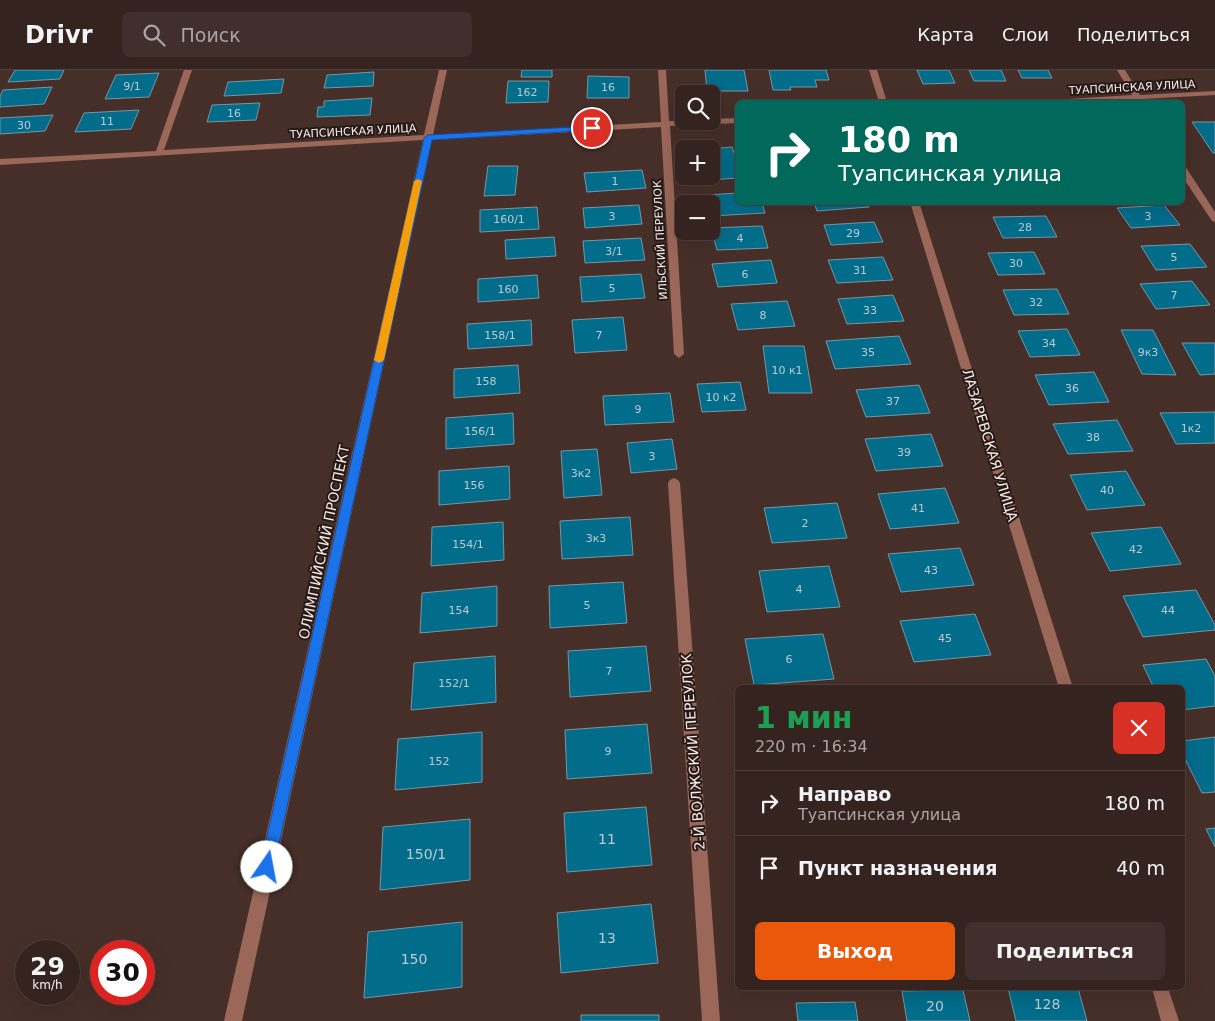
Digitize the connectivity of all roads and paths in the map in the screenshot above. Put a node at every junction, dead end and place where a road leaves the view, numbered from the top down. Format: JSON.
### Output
{"nodes":[{"id":1,"x":188,"y":70,"type":"edge"},
{"id":2,"x":443,"y":70,"type":"edge"},
{"id":3,"x":662,"y":70,"type":"edge"},
{"id":4,"x":873,"y":70,"type":"edge"},
{"id":5,"x":1121,"y":70,"type":"edge"},
{"id":6,"x":1215,"y":93,"type":"edge"},
{"id":7,"x":881,"y":100,"type":"edge"},
{"id":8,"x":1139,"y":100,"type":"edge"},
{"id":9,"x":735,"y":120,"type":"edge"},
{"id":10,"x":666,"y":125,"type":"junction"},
{"id":11,"x":428,"y":138,"type":"junction"},
{"id":12,"x":160,"y":153,"type":"junction"},
{"id":13,"x":0,"y":162,"type":"edge"},
{"id":14,"x":1185,"y":173,"type":"edge"},
{"id":15,"x":915,"y":205,"type":"edge"},
{"id":16,"x":1215,"y":219,"type":"edge"},
{"id":17,"x":679,"y":354,"type":"dead end"},
{"id":18,"x":674,"y":483,"type":"dead end"},
{"id":19,"x":1065,"y":685,"type":"edge"},
{"id":20,"x":1161,"y":990,"type":"edge"},
{"id":21,"x":234,"y":1021,"type":"edge"},
{"id":22,"x":712,"y":1021,"type":"edge"},
{"id":23,"x":1170,"y":1021,"type":"edge"}],
"edges":[{"from":1,"to":12,"type":"street"},
{"from":2,"to":11,"type":"street","name":"ОЛИМПИЙСКИЙ ПРОСПЕКТ"},
{"from":3,"to":10,"type":"street","name":"ИЛЬСКИЙ ПЕРЕУЛОК"},
{"from":4,"to":7,"type":"street"},
{"from":5,"to":8,"type":"street"},
{"from":6,"to":8,"type":"street","name":"ТУАПСИНСКАЯ УЛИЦА"},
{"from":9,"to":10,"type":"street","name":"ТУАПСИНСКАЯ УЛИЦА"},
{"from":10,"to":11,"type":"street","name":"ТУАПСИНСКАЯ УЛИЦА"},
{"from":10,"to":17,"type":"street","name":"ИЛЬСКИЙ ПЕРЕУЛОК"},
{"from":11,"to":12,"type":"street","name":"ТУАПСИНСКАЯ УЛИЦА"},
{"from":11,"to":21,"type":"street","name":"ОЛИМПИЙСКИЙ ПРОСПЕКТ"},
{"from":12,"to":13,"type":"street","name":"ТУАПСИНСКАЯ УЛИЦА"},
{"from":14,"to":16,"type":"street"},
{"from":15,"to":19,"type":"street","name":"ЛАЗАРЕВСКАЯ УЛИЦА"},
{"from":18,"to":22,"type":"street","name":"2-Й ВОЛЖСКИЙ ПЕРЕУЛОК"},
{"from":20,"to":23,"type":"street"}]}
